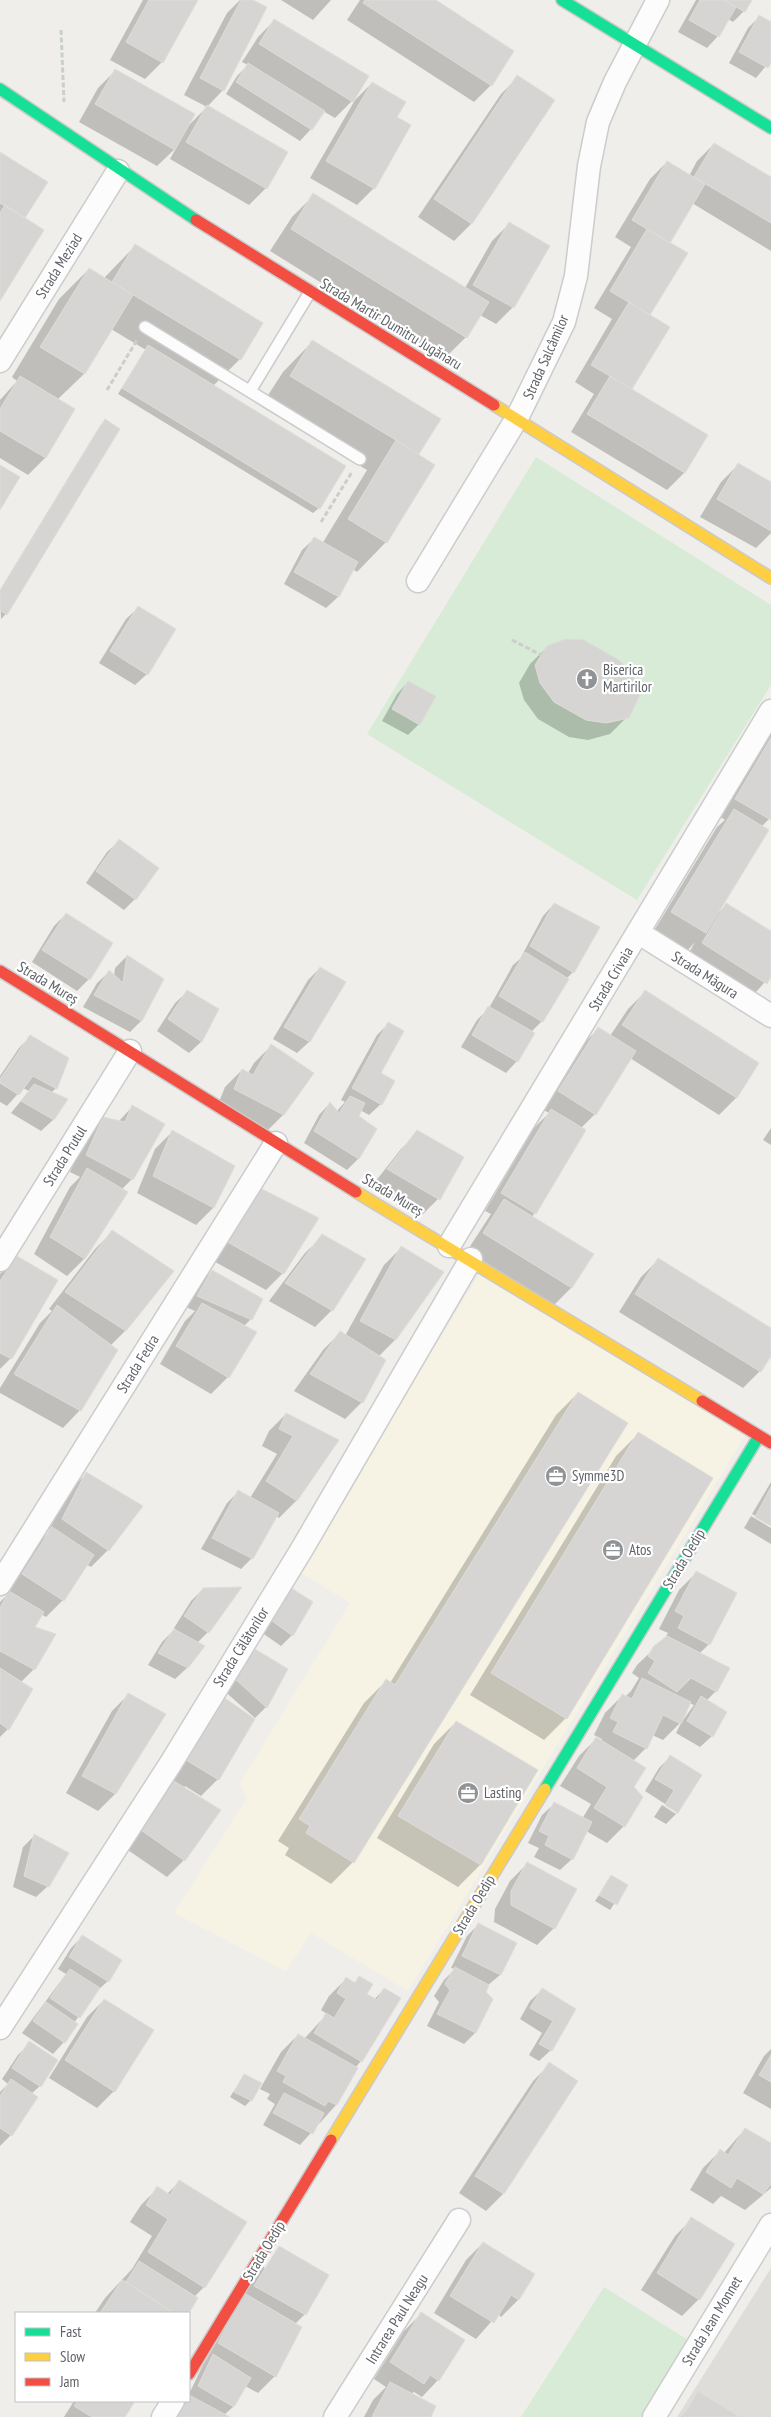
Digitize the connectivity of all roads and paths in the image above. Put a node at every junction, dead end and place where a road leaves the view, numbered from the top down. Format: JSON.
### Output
{"nodes":[{"id":1,"x":562,"y":0,"type":"edge"},
{"id":2,"x":658,"y":0,"type":"edge"},
{"id":3,"x":61,"y":30,"type":"dead end"},
{"id":4,"x":634,"y":45,"type":"junction"},
{"id":5,"x":0,"y":89,"type":"edge"},
{"id":6,"x":771,"y":128,"type":"edge"},
{"id":7,"x":65,"y":135,"type":"junction"},
{"id":8,"x":118,"y":171,"type":"junction"},
{"id":9,"x":310,"y":292,"type":"junction"},
{"id":10,"x":145,"y":327,"type":"joint"},
{"id":11,"x":0,"y":361,"type":"edge"},
{"id":12,"x":107,"y":390,"type":"dead end"},
{"id":13,"x":250,"y":391,"type":"junction"},
{"id":14,"x":518,"y":418,"type":"junction"},
{"id":15,"x":360,"y":459,"type":"joint"},
{"id":16,"x":321,"y":522,"type":"dead end"},
{"id":17,"x":771,"y":578,"type":"edge"},
{"id":18,"x":418,"y":581,"type":"dead end"},
{"id":19,"x":512,"y":640,"type":"dead end"},
{"id":20,"x":541,"y":655,"type":"dead end"},
{"id":21,"x":771,"y":711,"type":"edge"},
{"id":22,"x":639,"y":933,"type":"junction"},
{"id":23,"x":0,"y":972,"type":"edge"},
{"id":24,"x":771,"y":1016,"type":"edge"},
{"id":25,"x":130,"y":1051,"type":"junction"},
{"id":26,"x":276,"y":1143,"type":"junction"},
{"id":27,"x":449,"y":1246,"type":"junction"},
{"id":28,"x":471,"y":1259,"type":"junction"},
{"id":29,"x":0,"y":1260,"type":"edge"},
{"id":30,"x":759,"y":1436,"type":"junction"},
{"id":31,"x":771,"y":1443,"type":"edge"},
{"id":32,"x":0,"y":1584,"type":"edge"},
{"id":33,"x":0,"y":2028,"type":"edge"},
{"id":34,"x":459,"y":2220,"type":"dead end"},
{"id":35,"x":771,"y":2225,"type":"edge"},
{"id":36,"x":190,"y":2372,"type":"edge"},
{"id":37,"x":172,"y":2402,"type":"edge"},
{"id":38,"x":163,"y":2417,"type":"edge"},
{"id":39,"x":334,"y":2417,"type":"edge"},
{"id":40,"x":654,"y":2417,"type":"edge"}],
"edges":[{"from":1,"to":4,"type":"street"},
{"from":2,"to":4,"type":"street","name":"Strada Salcâmilor"},
{"from":3,"to":7,"type":"path"},
{"from":4,"to":6,"type":"street"},
{"from":4,"to":14,"type":"street","name":"Strada Salcâmilor"},
{"from":5,"to":7,"type":"street","name":"Strada Martir Dumitru Jugănaru"},
{"from":7,"to":8,"type":"street","name":"Strada Martir Dumitru Jugănaru"},
{"from":8,"to":9,"type":"street","name":"Strada Martir Dumitru Jugănaru"},
{"from":8,"to":11,"type":"street","name":"Strada Meziad"},
{"from":9,"to":13,"type":"lane"},
{"from":9,"to":14,"type":"street","name":"Strada Martir Dumitru Jugănaru"},
{"from":10,"to":12,"type":"path"},
{"from":10,"to":13,"type":"lane"},
{"from":13,"to":15,"type":"lane"},
{"from":14,"to":17,"type":"street","name":"Strada Martir Dumitru Jugănaru"},
{"from":14,"to":18,"type":"street","name":"Strada Salcâmilor"},
{"from":15,"to":16,"type":"path"},
{"from":19,"to":20,"type":"path"},
{"from":21,"to":22,"type":"street","name":"Strada Crivaia"},
{"from":22,"to":24,"type":"street","name":"Strada Măgura"},
{"from":22,"to":27,"type":"street","name":"Strada Crivaia"},
{"from":23,"to":25,"type":"street","name":"Strada Mureș"},
{"from":25,"to":26,"type":"street","name":"Strada Mureș"},
{"from":25,"to":29,"type":"street","name":"Strada Prutul"},
{"from":26,"to":27,"type":"street","name":"Strada Mureș"},
{"from":26,"to":32,"type":"street","name":"Strada Fedra"},
{"from":27,"to":28,"type":"street","name":"Strada Mureș"},
{"from":28,"to":30,"type":"street","name":"Strada Mureș"},
{"from":28,"to":33,"type":"street","name":"Strada Călătorilor"},
{"from":30,"to":31,"type":"street","name":"Strada Mureș"},
{"from":30,"to":36,"type":"street","name":"Strada Oedip"},
{"from":34,"to":39,"type":"street","name":"Intrarea Paul Neagu"},
{"from":35,"to":40,"type":"street","name":"Strada Jean Monnet"},
{"from":37,"to":38,"type":"street"}]}
